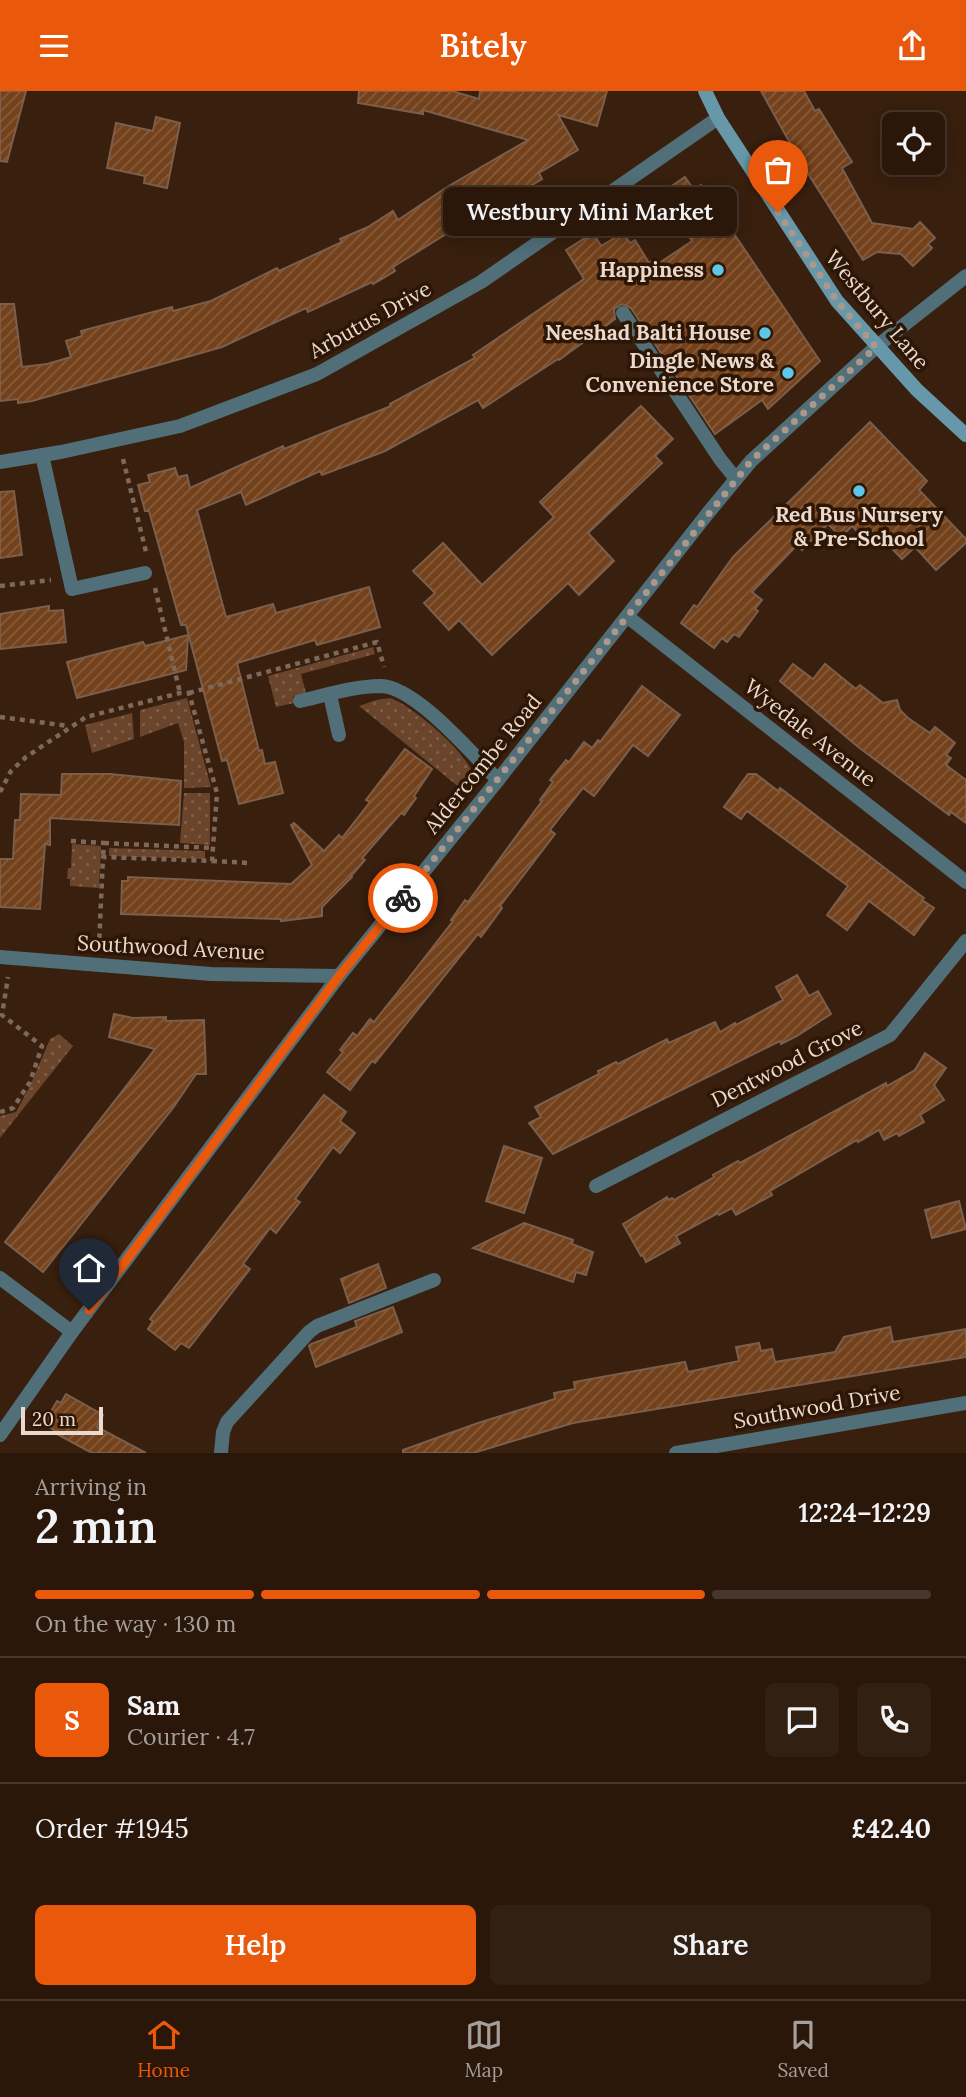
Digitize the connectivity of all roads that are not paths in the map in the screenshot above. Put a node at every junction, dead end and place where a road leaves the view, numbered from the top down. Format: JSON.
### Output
{"nodes":[{"id":1,"x":705,"y":91,"type":"edge"},
{"id":2,"x":718,"y":118,"type":"junction"},
{"id":3,"x":966,"y":276,"type":"edge"},
{"id":4,"x":623,"y":313,"type":"dead end"},
{"id":5,"x":876,"y":347,"type":"junction"},
{"id":6,"x":966,"y":435,"type":"edge"},
{"id":7,"x":42,"y":455,"type":"junction"},
{"id":8,"x":0,"y":462,"type":"edge"},
{"id":9,"x":736,"y":479,"type":"junction"},
{"id":10,"x":145,"y":573,"type":"dead end"},
{"id":11,"x":628,"y":617,"type":"junction"},
{"id":12,"x":330,"y":695,"type":"junction"},
{"id":13,"x":300,"y":701,"type":"dead end"},
{"id":14,"x":339,"y":736,"type":"dead end"},
{"id":15,"x":498,"y":780,"type":"junction"},
{"id":16,"x":966,"y":882,"type":"edge"},
{"id":17,"x":966,"y":941,"type":"edge"},
{"id":18,"x":6,"y":958,"type":"edge"},
{"id":19,"x":339,"y":976,"type":"junction"},
{"id":20,"x":596,"y":1186,"type":"dead end"},
{"id":21,"x":0,"y":1278,"type":"edge"},
{"id":22,"x":434,"y":1280,"type":"dead end"},
{"id":23,"x":72,"y":1332,"type":"junction"},
{"id":24,"x":966,"y":1403,"type":"edge"},
{"id":25,"x":0,"y":1435,"type":"edge"},
{"id":26,"x":221,"y":1453,"type":"edge"},
{"id":27,"x":676,"y":1453,"type":"edge"}],
"edges":[{"from":1,"to":2,"type":"street","name":"Westbury Lane"},
{"from":2,"to":5,"type":"street","name":"Westbury Lane"},
{"from":2,"to":7,"type":"street","name":"Arbutus Drive"},
{"from":3,"to":5,"type":"street","name":"Aldercombe Road"},
{"from":4,"to":9,"type":"street"},
{"from":5,"to":6,"type":"street","name":"Westbury Lane"},
{"from":5,"to":9,"type":"street","name":"Aldercombe Road"},
{"from":7,"to":8,"type":"street","name":"Arbutus Drive"},
{"from":7,"to":10,"type":"street"},
{"from":9,"to":11,"type":"street","name":"Aldercombe Road"},
{"from":11,"to":15,"type":"street","name":"Aldercombe Road"},
{"from":11,"to":16,"type":"street","name":"Wyedale Avenue"},
{"from":12,"to":13,"type":"street"},
{"from":12,"to":14,"type":"street"},
{"from":12,"to":15,"type":"street"},
{"from":15,"to":19,"type":"street","name":"Aldercombe Road"},
{"from":17,"to":20,"type":"street","name":"Dentwood Grove"},
{"from":18,"to":19,"type":"street","name":"Southwood Avenue"},
{"from":19,"to":23,"type":"street","name":"Aldercombe Road"},
{"from":21,"to":23,"type":"street"},
{"from":22,"to":26,"type":"street"},
{"from":23,"to":25,"type":"street","name":"Aldercombe Road"},
{"from":24,"to":27,"type":"street","name":"Southwood Drive"}]}
